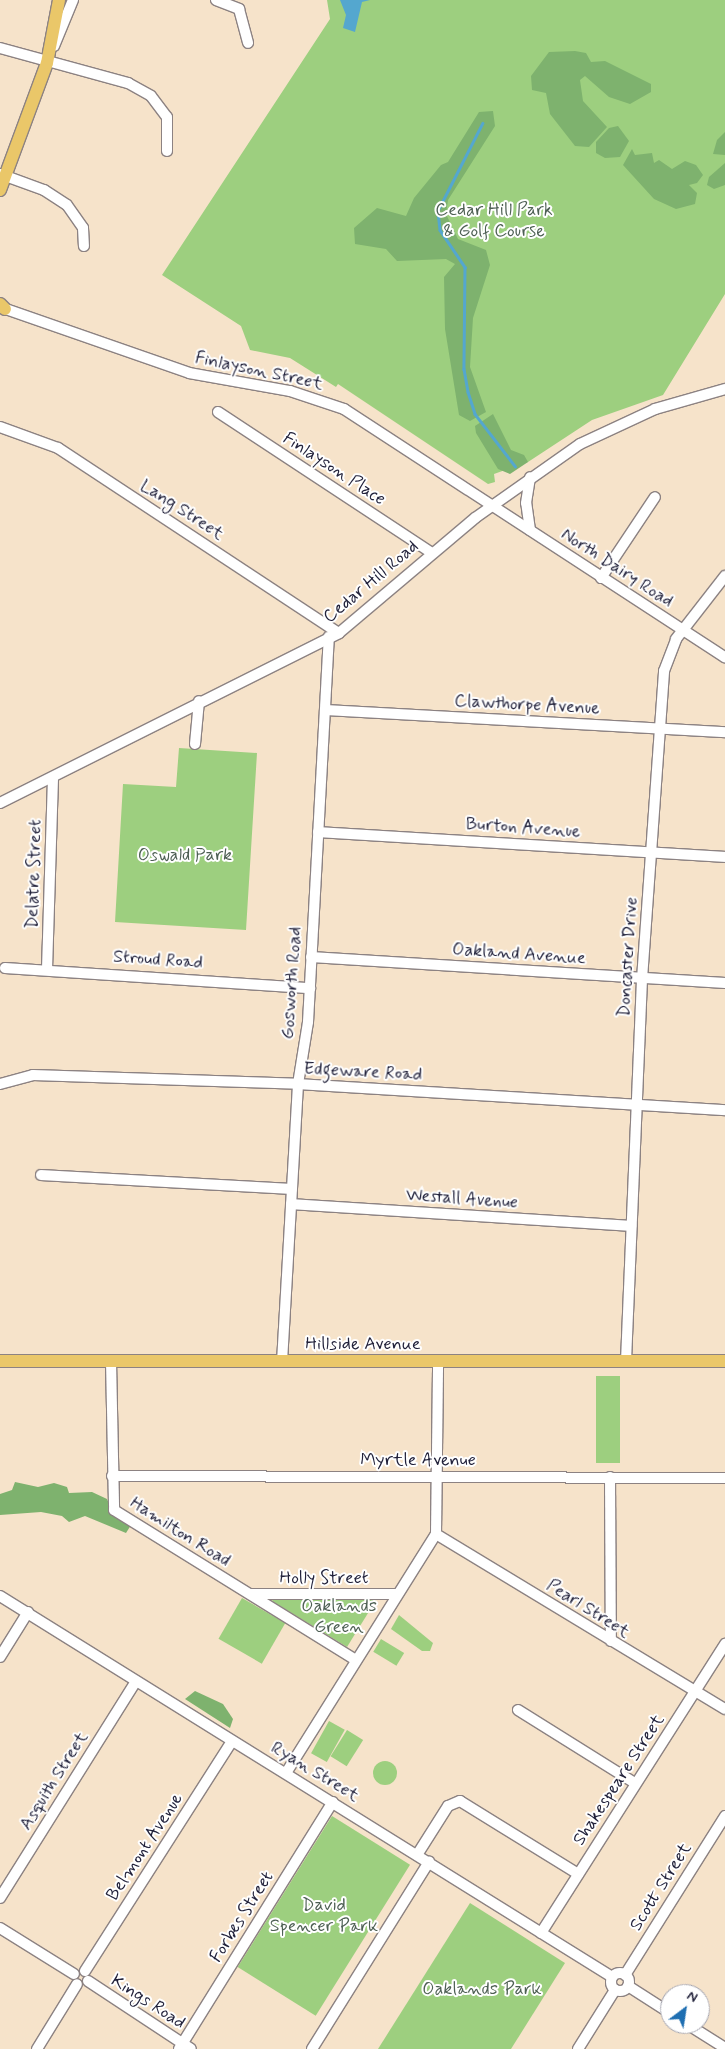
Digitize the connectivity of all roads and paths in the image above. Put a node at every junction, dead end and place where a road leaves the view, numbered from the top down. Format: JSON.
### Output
{"nodes":[{"id":1,"x":60,"y":0,"type":"edge"},
{"id":2,"x":73,"y":0,"type":"edge"},
{"id":3,"x":216,"y":0,"type":"edge"},
{"id":4,"x":248,"y":43,"type":"dead end"},
{"id":5,"x":0,"y":48,"type":"edge"},
{"id":6,"x":47,"y":63,"type":"junction"},
{"id":7,"x":167,"y":151,"type":"dead end"},
{"id":8,"x":3,"y":175,"type":"edge"},
{"id":9,"x":0,"y":190,"type":"edge"},
{"id":10,"x":84,"y":246,"type":"dead end"},
{"id":11,"x":2,"y":306,"type":"edge"},
{"id":12,"x":725,"y":388,"type":"edge"},
{"id":13,"x":218,"y":412,"type":"dead end"},
{"id":14,"x":0,"y":427,"type":"edge"},
{"id":15,"x":530,"y":477,"type":"junction"},
{"id":16,"x":655,"y":497,"type":"dead end"},
{"id":17,"x":492,"y":504,"type":"junction"},
{"id":18,"x":530,"y":530,"type":"junction"},
{"id":19,"x":432,"y":553,"type":"junction"},
{"id":20,"x":725,"y":576,"type":"edge"},
{"id":21,"x":601,"y":578,"type":"junction"},
{"id":22,"x":682,"y":630,"type":"junction"},
{"id":23,"x":334,"y":635,"type":"junction"},
{"id":24,"x":725,"y":657,"type":"edge"},
{"id":25,"x":199,"y":701,"type":"junction"},
{"id":26,"x":326,"y":710,"type":"junction"},
{"id":27,"x":660,"y":726,"type":"junction"},
{"id":28,"x":725,"y":732,"type":"edge"},
{"id":29,"x":195,"y":744,"type":"dead end"},
{"id":30,"x":53,"y":779,"type":"junction"},
{"id":31,"x":0,"y":803,"type":"edge"},
{"id":32,"x":318,"y":832,"type":"junction"},
{"id":33,"x":651,"y":852,"type":"junction"},
{"id":34,"x":725,"y":857,"type":"edge"},
{"id":35,"x":311,"y":957,"type":"junction"},
{"id":36,"x":5,"y":968,"type":"dead end"},
{"id":37,"x":47,"y":969,"type":"junction"},
{"id":38,"x":642,"y":979,"type":"junction"},
{"id":39,"x":725,"y":983,"type":"edge"},
{"id":40,"x":310,"y":988,"type":"junction"},
{"id":41,"x":0,"y":1084,"type":"edge"},
{"id":42,"x":298,"y":1084,"type":"junction"},
{"id":43,"x":636,"y":1105,"type":"junction"},
{"id":44,"x":725,"y":1110,"type":"edge"},
{"id":45,"x":41,"y":1175,"type":"dead end"},
{"id":46,"x":292,"y":1189,"type":"junction"},
{"id":47,"x":291,"y":1204,"type":"junction"},
{"id":48,"x":631,"y":1226,"type":"junction"},
{"id":49,"x":0,"y":1361,"type":"edge"},
{"id":50,"x":111,"y":1361,"type":"junction"},
{"id":51,"x":626,"y":1361,"type":"junction"},
{"id":52,"x":725,"y":1361,"type":"edge"},
{"id":53,"x":282,"y":1362,"type":"junction"},
{"id":54,"x":438,"y":1362,"type":"junction"},
{"id":55,"x":112,"y":1476,"type":"junction"},
{"id":56,"x":437,"y":1476,"type":"junction"},
{"id":57,"x":610,"y":1477,"type":"junction"},
{"id":58,"x":725,"y":1478,"type":"edge"},
{"id":59,"x":436,"y":1534,"type":"junction"},
{"id":60,"x":250,"y":1594,"type":"junction"},
{"id":61,"x":397,"y":1594,"type":"junction"},
{"id":62,"x":0,"y":1596,"type":"edge"},
{"id":63,"x":28,"y":1612,"type":"junction"},
{"id":64,"x":611,"y":1642,"type":"junction"},
{"id":65,"x":725,"y":1644,"type":"edge"},
{"id":66,"x":0,"y":1657,"type":"edge"},
{"id":67,"x":356,"y":1660,"type":"junction"},
{"id":68,"x":136,"y":1681,"type":"junction"},
{"id":69,"x":695,"y":1692,"type":"junction"},
{"id":70,"x":725,"y":1709,"type":"edge"},
{"id":71,"x":518,"y":1710,"type":"dead end"},
{"id":72,"x":232,"y":1741,"type":"junction"},
{"id":73,"x":286,"y":1773,"type":"junction"},
{"id":74,"x":635,"y":1783,"type":"junction"},
{"id":75,"x":333,"y":1802,"type":"junction"},
{"id":76,"x":725,"y":1816,"type":"edge"},
{"id":77,"x":418,"y":1855,"type":"junction"},
{"id":78,"x":429,"y":1862,"type":"junction"},
{"id":79,"x":578,"y":1874,"type":"junction"},
{"id":80,"x":0,"y":1898,"type":"edge"},
{"id":81,"x":0,"y":1928,"type":"edge"},
{"id":82,"x":541,"y":1932,"type":"junction"},
{"id":83,"x":625,"y":1974,"type":"junction"},
{"id":84,"x":86,"y":1976,"type":"junction"},
{"id":85,"x":612,"y":1977,"type":"junction"},
{"id":86,"x":75,"y":1979,"type":"junction"},
{"id":87,"x":628,"y":1986,"type":"junction"},
{"id":88,"x":615,"y":1990,"type":"junction"},
{"id":89,"x":660,"y":2007,"type":"edge"},
{"id":90,"x":703,"y":2034,"type":"edge"},
{"id":91,"x":184,"y":2047,"type":"edge"},
{"id":92,"x":725,"y":2048,"type":"edge"},
{"id":93,"x":37,"y":2049,"type":"edge"},
{"id":94,"x":312,"y":2049,"type":"edge"},
{"id":95,"x":578,"y":2049,"type":"edge"}],
"edges":[{"from":1,"to":6,"type":"main road"},
{"from":2,"to":6,"type":"street"},
{"from":3,"to":4,"type":"street"},
{"from":5,"to":6,"type":"street"},
{"from":6,"to":7,"type":"street"},
{"from":6,"to":8,"type":"main road"},
{"from":8,"to":9,"type":"main road"},
{"from":8,"to":10,"type":"street"},
{"from":11,"to":17,"type":"street","name":"Finlayson Street"},
{"from":12,"to":15,"type":"street","name":"Cedar Hill Road"},
{"from":13,"to":19,"type":"street","name":"Finlayson Place"},
{"from":14,"to":23,"type":"street","name":"Lang Street"},
{"from":15,"to":17,"type":"street","name":"Cedar Hill Road"},
{"from":15,"to":18,"type":"street"},
{"from":16,"to":21,"type":"street"},
{"from":17,"to":18,"type":"street","name":"North Dairy Road"},
{"from":17,"to":19,"type":"street","name":"Cedar Hill Road"},
{"from":18,"to":21,"type":"street","name":"North Dairy Road"},
{"from":19,"to":23,"type":"street","name":"Cedar Hill Road"},
{"from":20,"to":22,"type":"street","name":"Doncaster Drive"},
{"from":21,"to":22,"type":"street","name":"North Dairy Road"},
{"from":22,"to":24,"type":"street","name":"North Dairy Road"},
{"from":22,"to":27,"type":"street","name":"Doncaster Drive"},
{"from":23,"to":25,"type":"street","name":"Cedar Hill Road"},
{"from":23,"to":26,"type":"street","name":"Gosworth Road"},
{"from":25,"to":29,"type":"street"},
{"from":25,"to":30,"type":"street","name":"Cedar Hill Road"},
{"from":26,"to":27,"type":"street","name":"Clawthorpe Avenue"},
{"from":26,"to":32,"type":"street","name":"Gosworth Road"},
{"from":27,"to":28,"type":"street","name":"Clawthorpe Avenue"},
{"from":27,"to":33,"type":"street","name":"Doncaster Drive"},
{"from":30,"to":31,"type":"street","name":"Cedar Hill Road"},
{"from":30,"to":37,"type":"street","name":"Delatre Street"},
{"from":32,"to":33,"type":"street","name":"Burton Avenue"},
{"from":32,"to":35,"type":"street","name":"Gosworth Road"},
{"from":33,"to":34,"type":"street","name":"Burton Avenue"},
{"from":33,"to":38,"type":"street","name":"Doncaster Drive"},
{"from":35,"to":38,"type":"street","name":"Oakland Avenue"},
{"from":35,"to":40,"type":"street","name":"Gosworth Road"},
{"from":36,"to":37,"type":"street","name":"Stroud Road"},
{"from":37,"to":40,"type":"street","name":"Stroud Road"},
{"from":38,"to":39,"type":"street","name":"Oakland Avenue"},
{"from":38,"to":43,"type":"street","name":"Doncaster Drive"},
{"from":40,"to":42,"type":"street","name":"Gosworth Road"},
{"from":41,"to":42,"type":"street","name":"Edgeware Road"},
{"from":42,"to":43,"type":"street","name":"Edgeware Road"},
{"from":42,"to":46,"type":"street","name":"Gosworth Road"},
{"from":43,"to":44,"type":"street","name":"Edgeware Road"},
{"from":43,"to":48,"type":"street","name":"Doncaster Drive"},
{"from":45,"to":46,"type":"street"},
{"from":46,"to":47,"type":"street","name":"Gosworth Road"},
{"from":47,"to":48,"type":"street","name":"Westall Avenue"},
{"from":47,"to":53,"type":"street","name":"Gosworth Road"},
{"from":48,"to":51,"type":"street","name":"Doncaster Drive"},
{"from":49,"to":50,"type":"main road","name":"Hillside Avenue"},
{"from":50,"to":53,"type":"main road","name":"Hillside Avenue"},
{"from":50,"to":55,"type":"street","name":"Hamilton Road"},
{"from":51,"to":52,"type":"main road","name":"Hillside Avenue"},
{"from":51,"to":54,"type":"main road","name":"Hillside Avenue"},
{"from":53,"to":54,"type":"main road","name":"Hillside Avenue"},
{"from":54,"to":56,"type":"street"},
{"from":55,"to":56,"type":"street","name":"Myrtle Avenue"},
{"from":55,"to":60,"type":"street","name":"Hamilton Road"},
{"from":56,"to":57,"type":"street","name":"Myrtle Avenue"},
{"from":56,"to":59,"type":"street"},
{"from":57,"to":58,"type":"street","name":"Myrtle Avenue"},
{"from":57,"to":64,"type":"street"},
{"from":59,"to":61,"type":"street"},
{"from":59,"to":64,"type":"street","name":"Pearl Street"},
{"from":60,"to":61,"type":"street","name":"Holly Street"},
{"from":60,"to":67,"type":"street","name":"Hamilton Road"},
{"from":61,"to":67,"type":"street"},
{"from":62,"to":63,"type":"street","name":"Ryan Street"},
{"from":63,"to":66,"type":"street"},
{"from":63,"to":68,"type":"street","name":"Ryan Street"},
{"from":64,"to":69,"type":"street","name":"Pearl Street"},
{"from":65,"to":69,"type":"street","name":"Shakespeare Street"},
{"from":67,"to":73,"type":"street"},
{"from":68,"to":72,"type":"street","name":"Ryan Street"},
{"from":68,"to":80,"type":"street","name":"Asquith Street"},
{"from":69,"to":70,"type":"street","name":"Pearl Street"},
{"from":69,"to":74,"type":"street","name":"Shakespeare Street"},
{"from":71,"to":74,"type":"street"},
{"from":72,"to":73,"type":"street","name":"Ryan Street"},
{"from":72,"to":84,"type":"street","name":"Belmont Avenue"},
{"from":73,"to":75,"type":"street","name":"Ryan Street"},
{"from":74,"to":79,"type":"street","name":"Shakespeare Street"},
{"from":75,"to":77,"type":"street","name":"Ryan Street"},
{"from":75,"to":91,"type":"street","name":"Forbes Street"},
{"from":76,"to":83,"type":"street","name":"Scott Street"},
{"from":77,"to":78,"type":"street","name":"Ryan Street"},
{"from":77,"to":79,"type":"street"},
{"from":78,"to":82,"type":"street","name":"Ryan Street"},
{"from":78,"to":94,"type":"street"},
{"from":79,"to":82,"type":"street","name":"Shakespeare Street"},
{"from":81,"to":86,"type":"street"},
{"from":82,"to":85,"type":"street","name":"Ryan Street"},
{"from":83,"to":85,"type":"street"},
{"from":83,"to":87,"type":"street"},
{"from":84,"to":86,"type":"street"},
{"from":84,"to":91,"type":"street","name":"Kings Road"},
{"from":85,"to":88,"type":"street"},
{"from":86,"to":93,"type":"street"},
{"from":87,"to":88,"type":"street"},
{"from":87,"to":89,"type":"street"},
{"from":88,"to":95,"type":"street"},
{"from":90,"to":92,"type":"street"}]}
